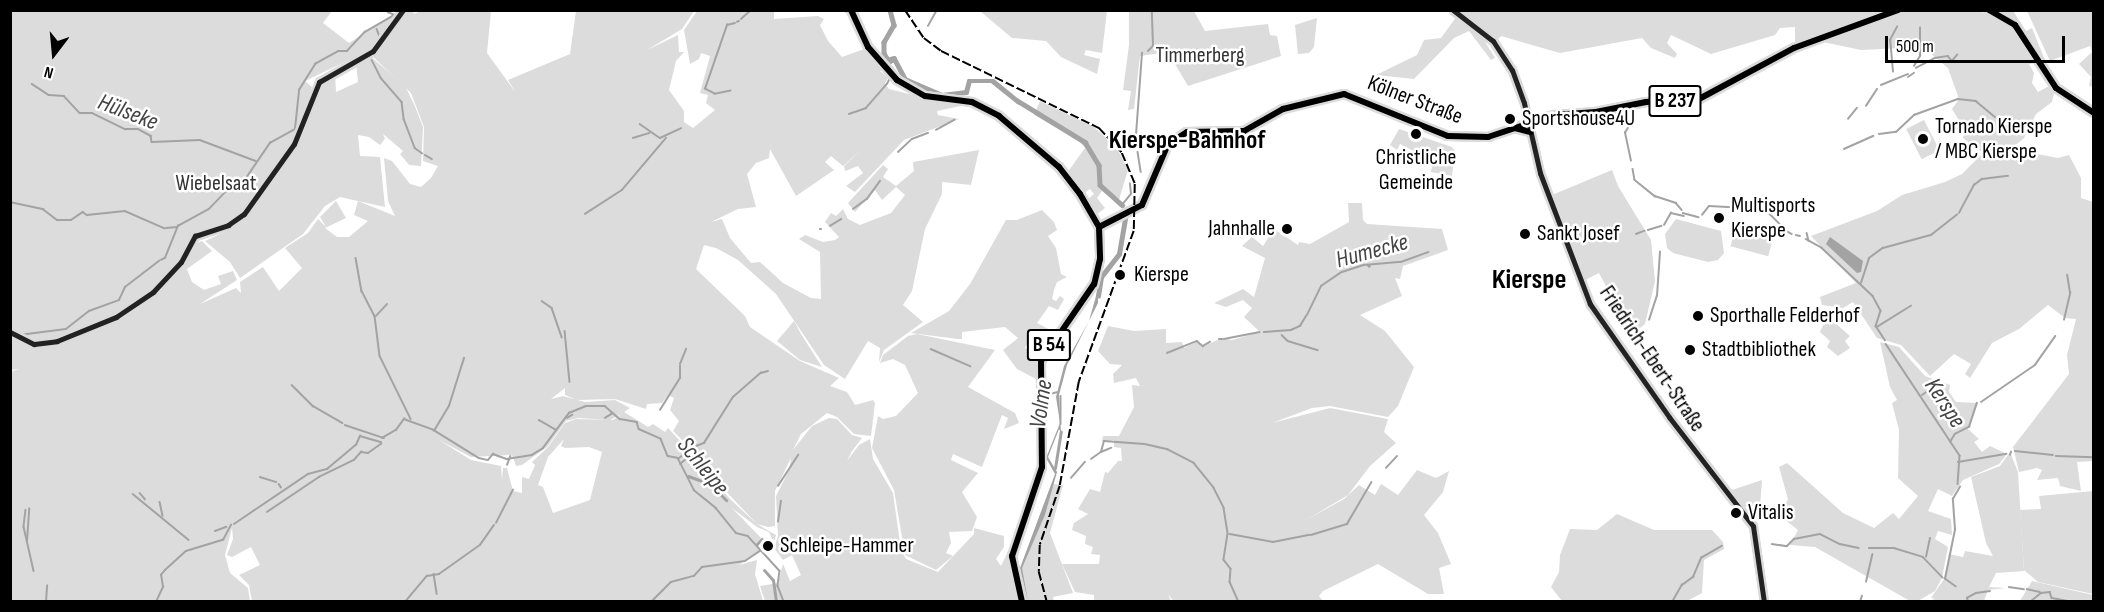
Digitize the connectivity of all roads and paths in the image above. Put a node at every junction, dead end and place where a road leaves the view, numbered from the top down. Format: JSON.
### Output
{"nodes":[{"id":1,"x":851,"y":10,"type":"edge"},
{"id":2,"x":1453,"y":10,"type":"edge"},
{"id":3,"x":1898,"y":10,"type":"edge"},
{"id":4,"x":1989,"y":10,"type":"edge"},
{"id":5,"x":400,"y":15,"type":"edge"},
{"id":6,"x":2094,"y":113,"type":"edge"},
{"id":7,"x":1528,"y":123,"type":"junction"},
{"id":8,"x":1514,"y":128,"type":"junction"},
{"id":9,"x":1530,"y":132,"type":"junction"},
{"id":10,"x":1099,"y":227,"type":"junction"},
{"id":11,"x":10,"y":332,"type":"edge"},
{"id":12,"x":1022,"y":602,"type":"edge"},
{"id":13,"x":1764,"y":602,"type":"edge"}],
"edges":[{"from":1,"to":10,"type":"main road","number":"B 54"},
{"from":2,"to":7,"type":"main road","name":"Friedrich-Ebert-Straße"},
{"from":3,"to":7,"type":"main road","name":"Kölner Straße","number":"B 237"},
{"from":4,"to":6,"type":"main road"},
{"from":5,"to":11,"type":"main road"},
{"from":7,"to":8,"type":"main road","name":"Kölner Straße","number":"B 237"},
{"from":7,"to":9,"type":"main road","name":"Friedrich-Ebert-Straße"},
{"from":8,"to":9,"type":"main road"},
{"from":8,"to":10,"type":"main road","name":"Kölner Straße","number":"B 237"},
{"from":9,"to":13,"type":"main road","name":"Friedrich-Ebert-Straße"},
{"from":10,"to":12,"type":"main road","number":"B 54"}]}
